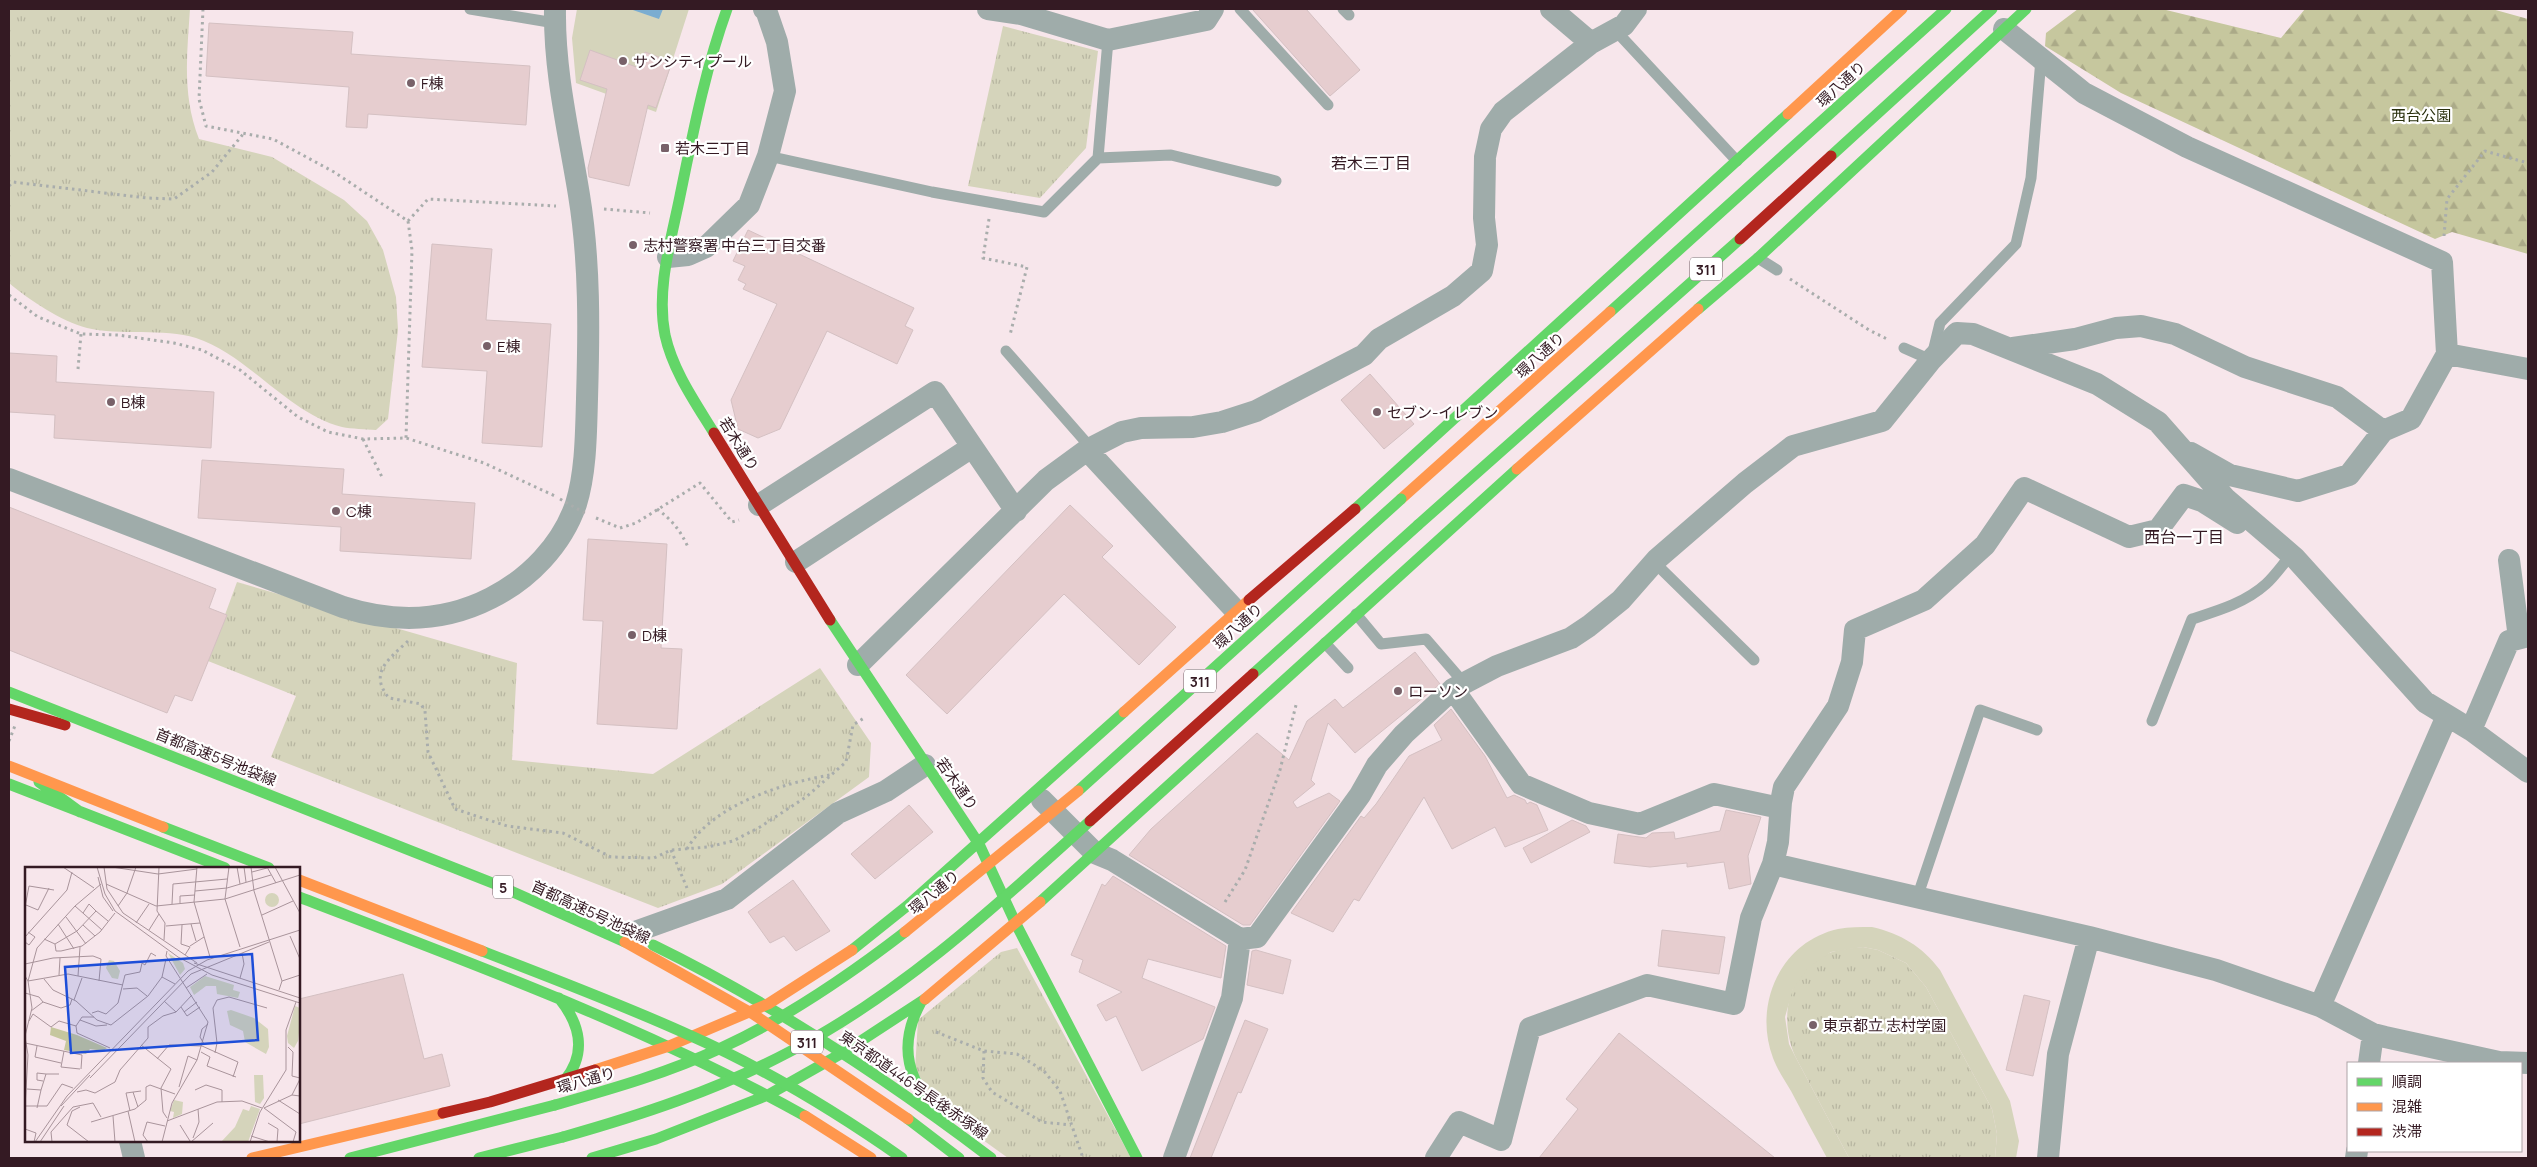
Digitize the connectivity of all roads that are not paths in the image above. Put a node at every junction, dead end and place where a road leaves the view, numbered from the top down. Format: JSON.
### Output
{"nodes":[{"id":1,"x":470,"y":9,"type":"edge"},
{"id":2,"x":727,"y":9,"type":"edge"},
{"id":3,"x":764,"y":9,"type":"edge"},
{"id":4,"x":988,"y":9,"type":"edge"},
{"id":5,"x":1213,"y":9,"type":"edge"},
{"id":6,"x":1240,"y":9,"type":"edge"},
{"id":7,"x":1551,"y":9,"type":"edge"},
{"id":8,"x":1636,"y":9,"type":"edge"},
{"id":9,"x":1902,"y":9,"type":"edge"},
{"id":10,"x":1946,"y":9,"type":"edge"},
{"id":11,"x":1992,"y":9,"type":"edge"},
{"id":12,"x":2026,"y":9,"type":"edge"},
{"id":13,"x":555,"y":16,"type":"edge"},
{"id":14,"x":2004,"y":29,"type":"junction"},
{"id":15,"x":1616,"y":31,"type":"junction"},
{"id":16,"x":1108,"y":40,"type":"junction"},
{"id":17,"x":1591,"y":43,"type":"junction"},
{"id":18,"x":2041,"y":59,"type":"junction"},
{"id":19,"x":1328,"y":104,"type":"dead end"},
{"id":20,"x":768,"y":156,"type":"junction"},
{"id":21,"x":1098,"y":158,"type":"junction"},
{"id":22,"x":1737,"y":161,"type":"junction"},
{"id":23,"x":1276,"y":181,"type":"dead end"},
{"id":24,"x":668,"y":257,"type":"junction"},
{"id":25,"x":1758,"y":258,"type":"junction"},
{"id":26,"x":1777,"y":270,"type":"road end"},
{"id":27,"x":1601,"y":285,"type":"junction"},
{"id":28,"x":1637,"y":329,"type":"junction"},
{"id":29,"x":1653,"y":347,"type":"junction"},
{"id":30,"x":1904,"y":348,"type":"road end"},
{"id":31,"x":2012,"y":349,"type":"junction"},
{"id":32,"x":1006,"y":351,"type":"road end"},
{"id":33,"x":2447,"y":354,"type":"junction"},
{"id":34,"x":1931,"y":360,"type":"junction"},
{"id":35,"x":2528,"y":369,"type":"edge"},
{"id":36,"x":1500,"y":393,"type":"dead end"},
{"id":37,"x":1486,"y":406,"type":"dead end"},
{"id":38,"x":2383,"y":431,"type":"junction"},
{"id":39,"x":972,"y":447,"type":"junction"},
{"id":40,"x":2179,"y":447,"type":"junction"},
{"id":41,"x":1089,"y":449,"type":"junction"},
{"id":42,"x":1511,"y":460,"type":"junction"},
{"id":43,"x":9,"y":479,"type":"edge"},
{"id":44,"x":1383,"y":485,"type":"junction"},
{"id":45,"x":759,"y":505,"type":"junction"},
{"id":46,"x":1016,"y":511,"type":"junction"},
{"id":47,"x":1418,"y":525,"type":"junction"},
{"id":48,"x":2268,"y":535,"type":"junction"},
{"id":49,"x":1435,"y":542,"type":"junction"},
{"id":50,"x":2291,"y":555,"type":"junction"},
{"id":51,"x":2508,"y":560,"type":"dead end"},
{"id":52,"x":796,"y":562,"type":"junction"},
{"id":53,"x":1654,"y":562,"type":"junction"},
{"id":54,"x":1237,"y":612,"type":"junction"},
{"id":55,"x":1356,"y":614,"type":"junction"},
{"id":56,"x":2524,"y":637,"type":"edge"},
{"id":57,"x":1325,"y":643,"type":"junction"},
{"id":58,"x":1754,"y":660,"type":"dead end"},
{"id":59,"x":858,"y":665,"type":"junction"},
{"id":60,"x":1348,"y":668,"type":"dead end"},
{"id":61,"x":1458,"y":686,"type":"junction"},
{"id":62,"x":9,"y":693,"type":"edge"},
{"id":63,"x":9,"y":709,"type":"edge"},
{"id":64,"x":2447,"y":716,"type":"junction"},
{"id":65,"x":2152,"y":720,"type":"dead end"},
{"id":66,"x":2037,"y":730,"type":"dead end"},
{"id":67,"x":2471,"y":730,"type":"junction"},
{"id":68,"x":126,"y":742,"type":"junction"},
{"id":69,"x":9,"y":760,"type":"edge"},
{"id":70,"x":925,"y":765,"type":"junction"},
{"id":71,"x":9,"y":766,"type":"edge"},
{"id":72,"x":2528,"y":772,"type":"edge"},
{"id":73,"x":9,"y":784,"type":"edge"},
{"id":74,"x":1036,"y":793,"type":"junction"},
{"id":75,"x":1780,"y":808,"type":"junction"},
{"id":76,"x":80,"y":812,"type":"junction"},
{"id":77,"x":980,"y":844,"type":"junction"},
{"id":78,"x":1095,"y":853,"type":"junction"},
{"id":79,"x":181,"y":860,"type":"edge"},
{"id":80,"x":1773,"y":864,"type":"junction"},
{"id":81,"x":220,"y":867,"type":"edge"},
{"id":82,"x":266,"y":867,"type":"edge"},
{"id":83,"x":300,"y":880,"type":"edge"},
{"id":84,"x":300,"y":897,"type":"edge"},
{"id":85,"x":1917,"y":898,"type":"junction"},
{"id":86,"x":1016,"y":924,"type":"junction"},
{"id":87,"x":629,"y":934,"type":"junction"},
{"id":88,"x":2090,"y":937,"type":"junction"},
{"id":89,"x":1240,"y":939,"type":"junction"},
{"id":90,"x":559,"y":998,"type":"junction"},
{"id":91,"x":921,"y":1002,"type":"junction"},
{"id":92,"x":768,"y":1004,"type":"junction"},
{"id":93,"x":2320,"y":1006,"type":"junction"},
{"id":94,"x":2373,"y":1034,"type":"junction"},
{"id":95,"x":669,"y":1046,"type":"junction"},
{"id":96,"x":844,"y":1052,"type":"junction"},
{"id":97,"x":2368,"y":1062,"type":"edge"},
{"id":98,"x":2499,"y":1062,"type":"edge"},
{"id":99,"x":564,"y":1080,"type":"junction"},
{"id":100,"x":768,"y":1095,"type":"junction"},
{"id":101,"x":940,"y":1119,"type":"junction"},
{"id":102,"x":130,"y":1142,"type":"edge"},
{"id":103,"x":134,"y":1158,"type":"edge"},
{"id":104,"x":252,"y":1158,"type":"edge"},
{"id":105,"x":350,"y":1158,"type":"edge"},
{"id":106,"x":479,"y":1158,"type":"edge"},
{"id":107,"x":592,"y":1158,"type":"edge"},
{"id":108,"x":871,"y":1158,"type":"edge"},
{"id":109,"x":902,"y":1158,"type":"edge"},
{"id":110,"x":959,"y":1158,"type":"edge"},
{"id":111,"x":991,"y":1158,"type":"edge"},
{"id":112,"x":1137,"y":1158,"type":"edge"},
{"id":113,"x":1174,"y":1158,"type":"edge"},
{"id":114,"x":1436,"y":1158,"type":"edge"},
{"id":115,"x":2048,"y":1158,"type":"edge"}],
"edges":[{"from":1,"to":13,"type":"lane"},
{"from":2,"to":24,"type":"main road","name":"若木通り"},
{"from":3,"to":20,"type":"street"},
{"from":4,"to":16,"type":"street"},
{"from":5,"to":16,"type":"street"},
{"from":6,"to":19,"type":"lane"},
{"from":7,"to":17,"type":"street"},
{"from":8,"to":15,"type":"street"},
{"from":9,"to":22,"type":"main road"},
{"from":10,"to":105,"type":"main road","name":"環八通り","number":"311","bridge":true},
{"from":11,"to":28,"type":"main road","number":"311"},
{"from":12,"to":14,"type":"main road"},
{"from":13,"to":43,"type":"street"},
{"from":14,"to":18,"type":"street"},
{"from":14,"to":25,"type":"main road"},
{"from":15,"to":17,"type":"street"},
{"from":15,"to":22,"type":"lane"},
{"from":16,"to":21,"type":"lane"},
{"from":17,"to":41,"type":"street"},
{"from":18,"to":33,"type":"street"},
{"from":18,"to":34,"type":"lane"},
{"from":20,"to":21,"type":"lane"},
{"from":20,"to":24,"type":"street"},
{"from":21,"to":23,"type":"lane"},
{"from":22,"to":27,"type":"main road"},
{"from":24,"to":45,"type":"main road","name":"若木通り"},
{"from":25,"to":26,"type":"lane"},
{"from":25,"to":29,"type":"main road"},
{"from":27,"to":36,"type":"main road"},
{"from":27,"to":44,"type":"main road"},
{"from":28,"to":42,"type":"main road"},
{"from":28,"to":47,"type":"main road","number":"311"},
{"from":29,"to":42,"type":"main road"},
{"from":29,"to":49,"type":"main road"},
{"from":30,"to":34,"type":"lane"},
{"from":31,"to":34,"type":"street"},
{"from":31,"to":38,"type":"street"},
{"from":31,"to":40,"type":"street"},
{"from":32,"to":41,"type":"lane"},
{"from":33,"to":35,"type":"street"},
{"from":33,"to":38,"type":"street"},
{"from":34,"to":53,"type":"street"},
{"from":37,"to":44,"type":"main road"},
{"from":38,"to":40,"type":"street"},
{"from":39,"to":45,"type":"street"},
{"from":39,"to":46,"type":"street"},
{"from":39,"to":52,"type":"street"},
{"from":40,"to":48,"type":"street"},
{"from":41,"to":46,"type":"street"},
{"from":41,"to":54,"type":"street"},
{"from":42,"to":47,"type":"main road"},
{"from":42,"to":49,"type":"main road"},
{"from":44,"to":54,"type":"main road"},
{"from":45,"to":52,"type":"main road","name":"若木通り"},
{"from":46,"to":59,"type":"street"},
{"from":47,"to":106,"type":"main road","number":"311","bridge":true},
{"from":48,"to":50,"type":"street"},
{"from":48,"to":75,"type":"street"},
{"from":49,"to":55,"type":"main road"},
{"from":50,"to":64,"type":"street"},
{"from":50,"to":65,"type":"lane"},
{"from":51,"to":56,"type":"street"},
{"from":52,"to":59,"type":"main road","name":"若木通り"},
{"from":53,"to":58,"type":"lane"},
{"from":53,"to":61,"type":"street"},
{"from":54,"to":74,"type":"main road"},
{"from":55,"to":57,"type":"main road"},
{"from":55,"to":61,"type":"lane"},
{"from":56,"to":67,"type":"street"},
{"from":57,"to":60,"type":"lane"},
{"from":57,"to":78,"type":"main road"},
{"from":59,"to":70,"type":"main road","name":"若木通り"},
{"from":61,"to":75,"type":"street"},
{"from":61,"to":89,"type":"street"},
{"from":62,"to":68,"type":"main road"},
{"from":62,"to":110,"type":"main road","name":"首都高速5号池袋線","number":"5","bridge":true},
{"from":63,"to":68,"type":"main road"},
{"from":64,"to":67,"type":"street"},
{"from":64,"to":93,"type":"street"},
{"from":66,"to":85,"type":"lane"},
{"from":67,"to":72,"type":"street"},
{"from":68,"to":87,"type":"main road","name":"東京都道446号長後赤塚線"},
{"from":69,"to":76,"type":"main road"},
{"from":70,"to":77,"type":"main road","name":"若木通り"},
{"from":70,"to":87,"type":"street"},
{"from":71,"to":82,"type":"main road","bridge":true},
{"from":73,"to":76,"type":"main road"},
{"from":74,"to":77,"type":"main road"},
{"from":74,"to":78,"type":"street"},
{"from":75,"to":80,"type":"street"},
{"from":76,"to":79,"type":"main road"},
{"from":77,"to":86,"type":"main road","name":"若木通り"},
{"from":77,"to":92,"type":"main road"},
{"from":78,"to":86,"type":"main road"},
{"from":78,"to":89,"type":"street"},
{"from":79,"to":81,"type":"main road"},
{"from":80,"to":85,"type":"street"},
{"from":80,"to":114,"type":"street"},
{"from":83,"to":109,"type":"main road","bridge":true},
{"from":84,"to":90,"type":"main road"},
{"from":85,"to":88,"type":"street"},
{"from":86,"to":91,"type":"main road"},
{"from":86,"to":112,"type":"main road","name":"若木通り"},
{"from":87,"to":92,"type":"main road","name":"東京都道446号長後赤塚線"},
{"from":88,"to":93,"type":"street"},
{"from":88,"to":115,"type":"street"},
{"from":89,"to":113,"type":"street"},
{"from":90,"to":95,"type":"main road"},
{"from":90,"to":99,"type":"main road"},
{"from":91,"to":96,"type":"main road"},
{"from":91,"to":101,"type":"main road"},
{"from":92,"to":95,"type":"main road"},
{"from":92,"to":96,"type":"main road","name":"東京都道446号長後赤塚線"},
{"from":93,"to":94,"type":"street"},
{"from":94,"to":97,"type":"street"},
{"from":94,"to":98,"type":"street"},
{"from":95,"to":99,"type":"main road"},
{"from":95,"to":100,"type":"main road"},
{"from":96,"to":100,"type":"main road"},
{"from":96,"to":101,"type":"main road","name":"東京都道446号長後赤塚線"},
{"from":99,"to":104,"type":"main road"},
{"from":100,"to":107,"type":"main road"},
{"from":100,"to":108,"type":"main road"},
{"from":101,"to":111,"type":"main road","name":"東京都道446号長後赤塚線"},
{"from":102,"to":103,"type":"street"}]}
